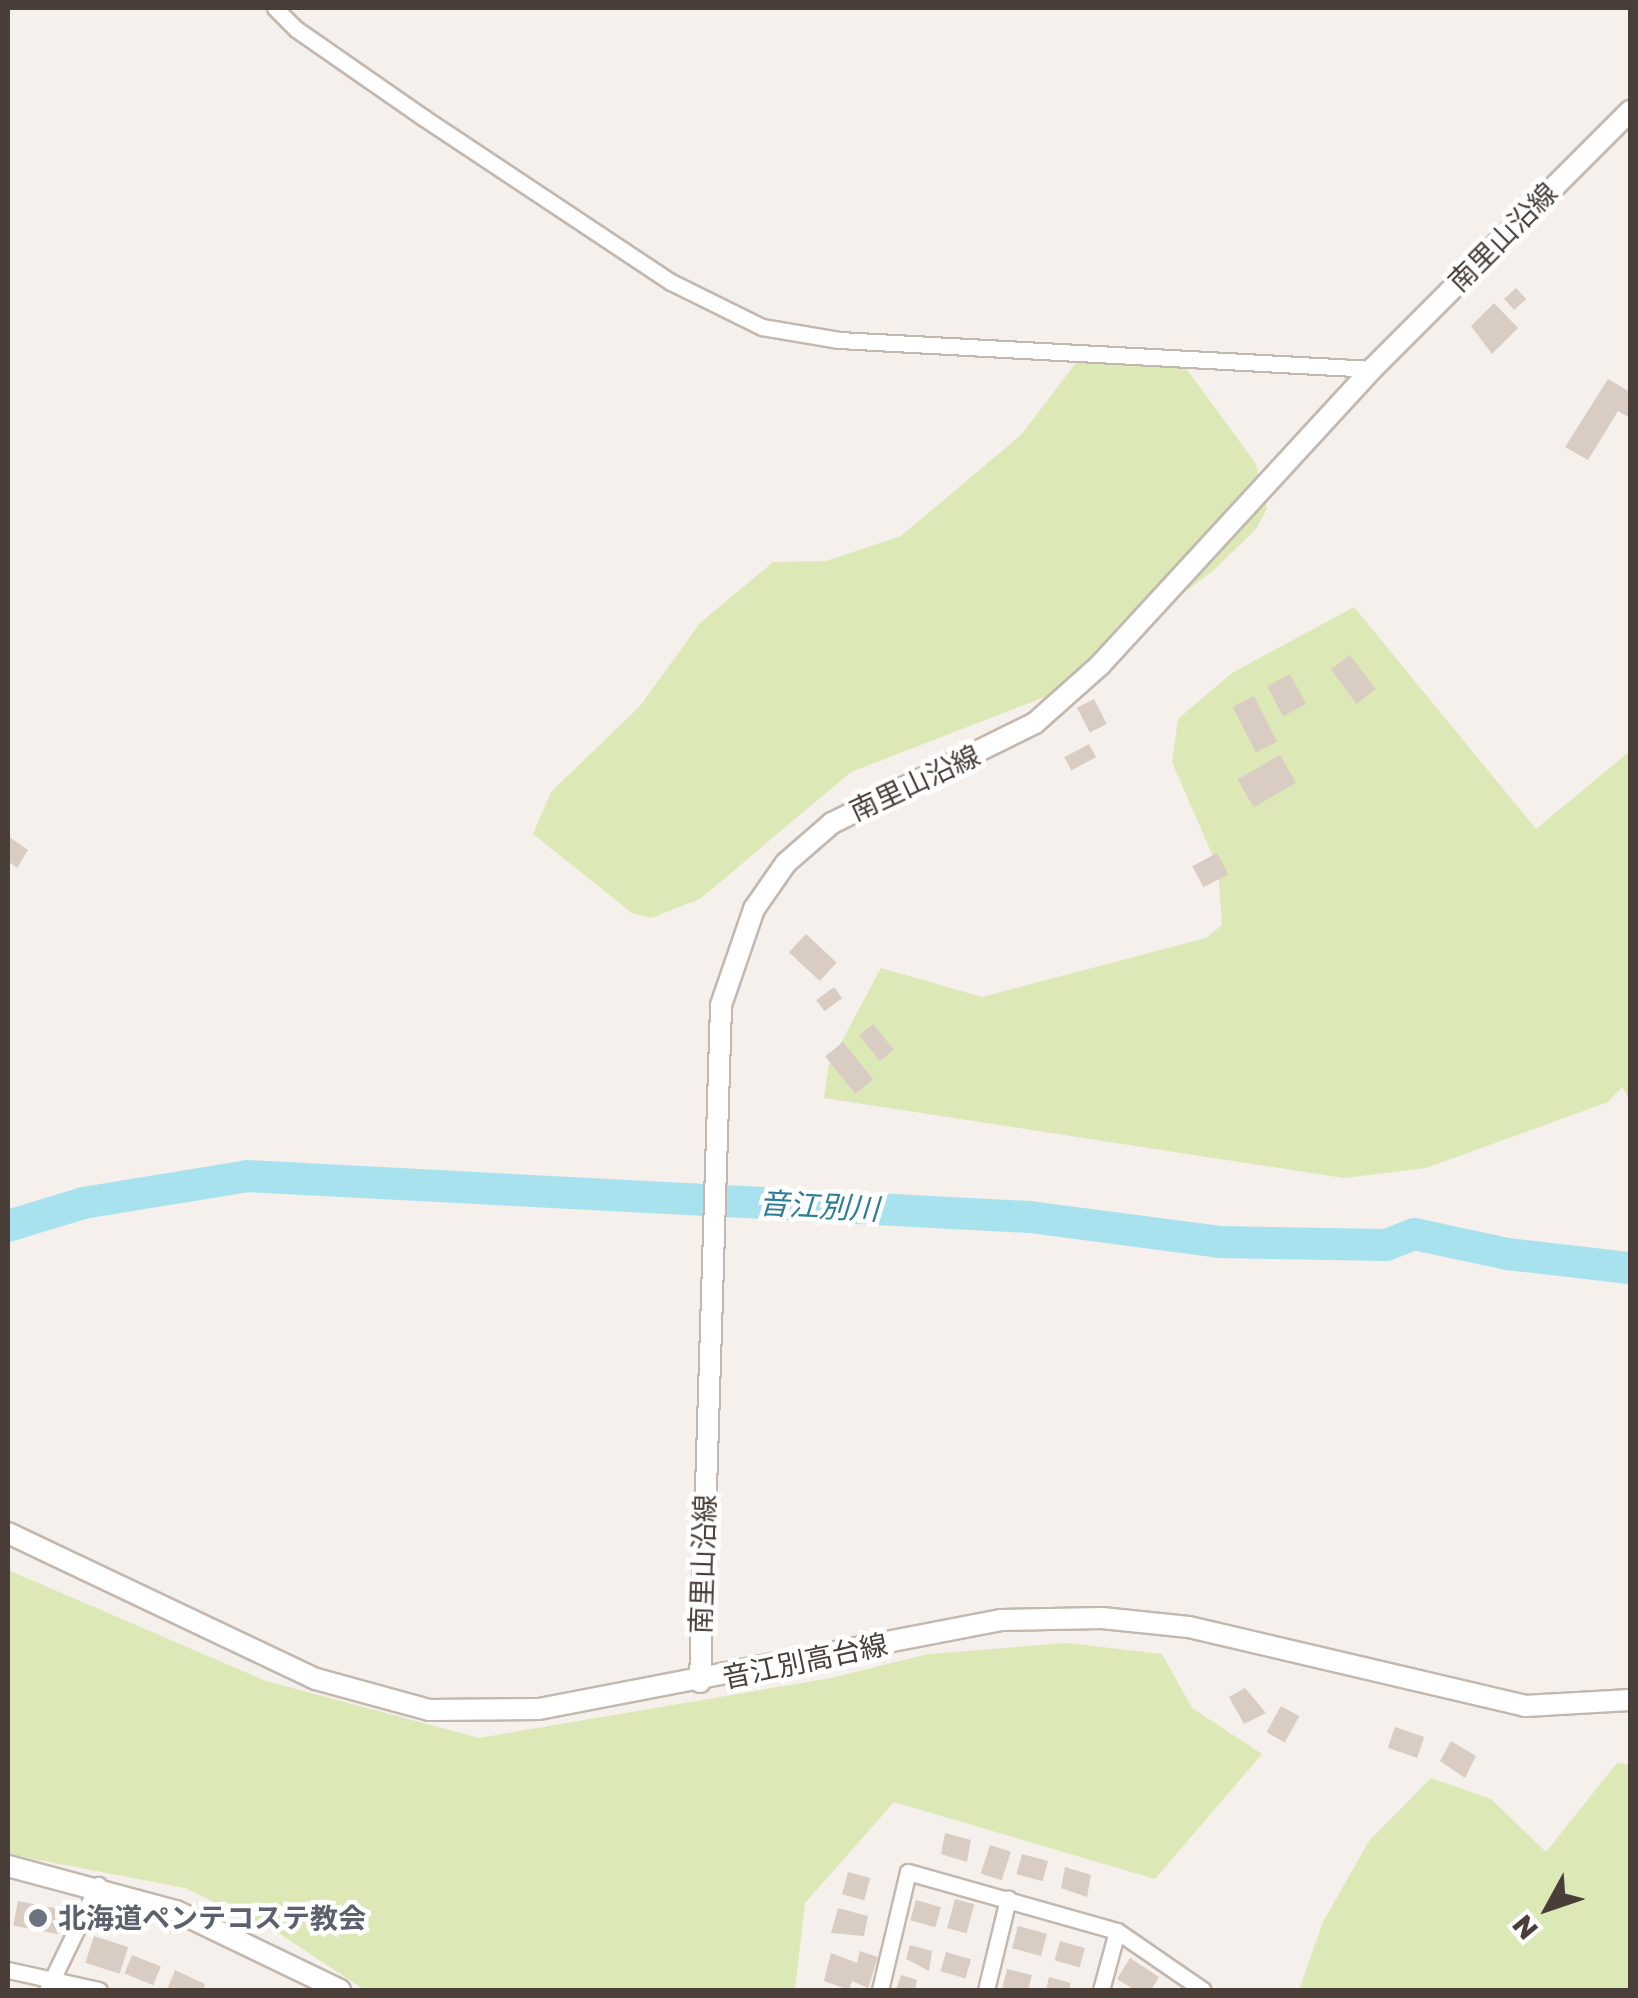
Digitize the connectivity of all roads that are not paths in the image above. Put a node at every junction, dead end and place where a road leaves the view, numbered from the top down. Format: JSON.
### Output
{"nodes":[{"id":1,"x":275,"y":8,"type":"edge"},
{"id":2,"x":1630,"y":112,"type":"edge"},
{"id":3,"x":1372,"y":369,"type":"junction"},
{"id":4,"x":8,"y":1534,"type":"edge"},
{"id":5,"x":700,"y":1682,"type":"junction"},
{"id":6,"x":1630,"y":1700,"type":"edge"},
{"id":7,"x":8,"y":1866,"type":"edge"},
{"id":8,"x":98,"y":1885,"type":"junction"},
{"id":9,"x":1008,"y":1899,"type":"junction"},
{"id":10,"x":1117,"y":1931,"type":"junction"},
{"id":11,"x":8,"y":1970,"type":"edge"},
{"id":12,"x":51,"y":1984,"type":"edge"},
{"id":13,"x":99,"y":1990,"type":"edge"},
{"id":14,"x":340,"y":1990,"type":"edge"},
{"id":15,"x":880,"y":1990,"type":"edge"},
{"id":16,"x":986,"y":1990,"type":"edge"},
{"id":17,"x":1102,"y":1990,"type":"edge"},
{"id":18,"x":1203,"y":1990,"type":"edge"}],
"edges":[{"from":1,"to":3,"type":"street"},
{"from":2,"to":3,"type":"street","name":"南里山沿線"},
{"from":3,"to":5,"type":"street","name":"南里山沿線"},
{"from":4,"to":5,"type":"street","name":"音江別高台線"},
{"from":5,"to":6,"type":"street","name":"音江別高台線"},
{"from":7,"to":8,"type":"street"},
{"from":8,"to":12,"type":"street"},
{"from":8,"to":14,"type":"street"},
{"from":9,"to":10,"type":"street"},
{"from":9,"to":15,"type":"street"},
{"from":9,"to":16,"type":"street"},
{"from":10,"to":17,"type":"street"},
{"from":10,"to":18,"type":"street"},
{"from":11,"to":12,"type":"street"},
{"from":12,"to":13,"type":"street"}]}
